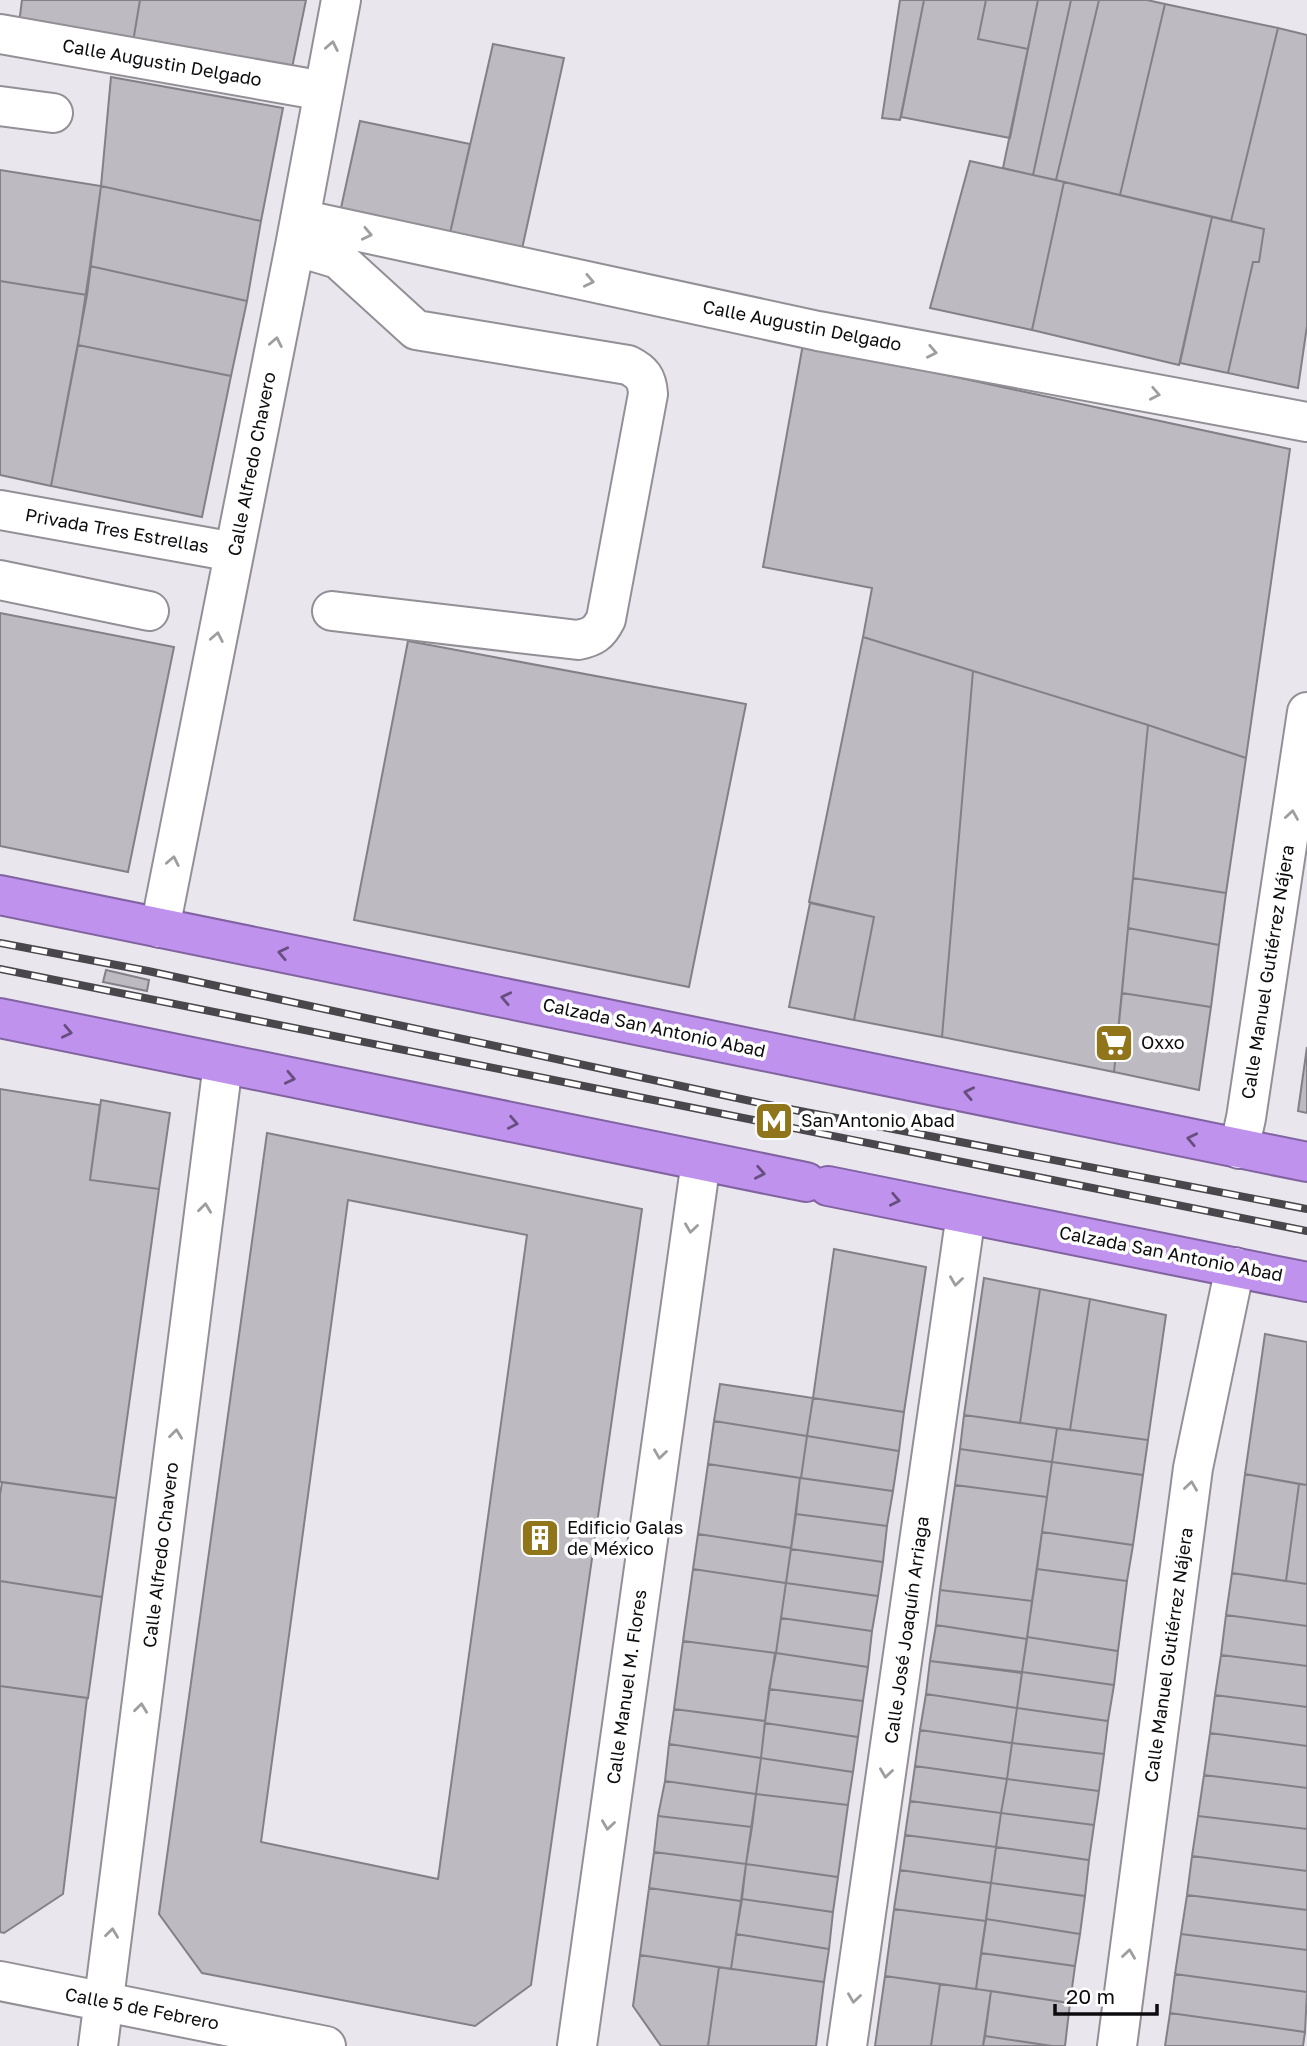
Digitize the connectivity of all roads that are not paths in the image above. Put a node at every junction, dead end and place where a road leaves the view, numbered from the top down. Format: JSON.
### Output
{"nodes":[{"id":1,"x":341,"y":0,"type":"edge"},
{"id":2,"x":0,"y":34,"type":"edge"},
{"id":3,"x":324,"y":91,"type":"junction"},
{"id":4,"x":0,"y":106,"type":"edge"},
{"id":5,"x":53,"y":113,"type":"dead end"},
{"id":6,"x":297,"y":233,"type":"junction"},
{"id":7,"x":1307,"y":422,"type":"edge"},
{"id":8,"x":0,"y":510,"type":"edge"},
{"id":9,"x":234,"y":552,"type":"junction"},
{"id":10,"x":0,"y":580,"type":"edge"},
{"id":11,"x":149,"y":611,"type":"dead end"},
{"id":12,"x":332,"y":611,"type":"dead end"},
{"id":13,"x":1307,"y":712,"type":"edge"},
{"id":14,"x":0,"y":895,"type":"edge"},
{"id":15,"x":160,"y":928,"type":"junction"},
{"id":16,"x":0,"y":1018,"type":"edge"},
{"id":17,"x":223,"y":1064,"type":"junction"},
{"id":18,"x":1239,"y":1149,"type":"junction"},
{"id":19,"x":701,"y":1161,"type":"junction"},
{"id":20,"x":1307,"y":1162,"type":"edge"},
{"id":21,"x":966,"y":1214,"type":"junction"},
{"id":22,"x":1235,"y":1267,"type":"junction"},
{"id":23,"x":1307,"y":1282,"type":"edge"},
{"id":24,"x":0,"y":1981,"type":"edge"},
{"id":25,"x":104,"y":2001,"type":"junction"},
{"id":26,"x":97,"y":2046,"type":"edge"},
{"id":27,"x":326,"y":2046,"type":"edge"},
{"id":28,"x":578,"y":2046,"type":"edge"},
{"id":29,"x":847,"y":2046,"type":"edge"},
{"id":30,"x":1117,"y":2046,"type":"edge"}],
"edges":[{"from":3,"to":1,"type":"street","name":"Calle Alfredo Chavero","one_way":true},
{"from":2,"to":3,"type":"street","name":"Calle Augustin Delgado"},
{"from":3,"to":6,"type":"street","name":"Calle Alfredo Chavero"},
{"from":4,"to":5,"type":"street"},
{"from":6,"to":7,"type":"street","name":"Calle Augustin Delgado","one_way":true},
{"from":9,"to":6,"type":"street","name":"Calle Alfredo Chavero","one_way":true},
{"from":6,"to":12,"type":"street"},
{"from":8,"to":9,"type":"street","name":"Privada Tres Estrellas"},
{"from":15,"to":9,"type":"street","name":"Calle Alfredo Chavero","one_way":true},
{"from":10,"to":11,"type":"street"},
{"from":18,"to":13,"type":"street","name":"Calle Manuel Gutiérrez Nájera","one_way":true},
{"from":14,"to":15,"type":"highway","name":"Calzada San Antonio Abad"},
{"from":18,"to":15,"type":"highway","name":"Calzada San Antonio Abad","one_way":true},
{"from":16,"to":17,"type":"highway","name":"Calzada San Antonio Abad","one_way":true},
{"from":17,"to":19,"type":"highway","name":"Calzada San Antonio Abad","one_way":true},
{"from":25,"to":17,"type":"street","name":"Calle Alfredo Chavero","one_way":true},
{"from":18,"to":20,"type":"highway","name":"Calzada San Antonio Abad"},
{"from":19,"to":21,"type":"highway","name":"Calzada San Antonio Abad","one_way":true},
{"from":19,"to":28,"type":"street","name":"Calle Manuel M. Flores","one_way":true},
{"from":21,"to":22,"type":"highway","name":"Calzada San Antonio Abad"},
{"from":21,"to":29,"type":"street","name":"Calle José Joaquín Arriaga","one_way":true},
{"from":22,"to":23,"type":"highway","name":"Calzada San Antonio Abad"},
{"from":30,"to":22,"type":"street","name":"Calle Manuel Gutiérrez Nájera","one_way":true},
{"from":24,"to":25,"type":"street","name":"Calle 5 de Febrero"},
{"from":25,"to":26,"type":"street","name":"Calle Alfredo Chavero"},
{"from":25,"to":27,"type":"street","name":"Calle 5 de Febrero"}]}
